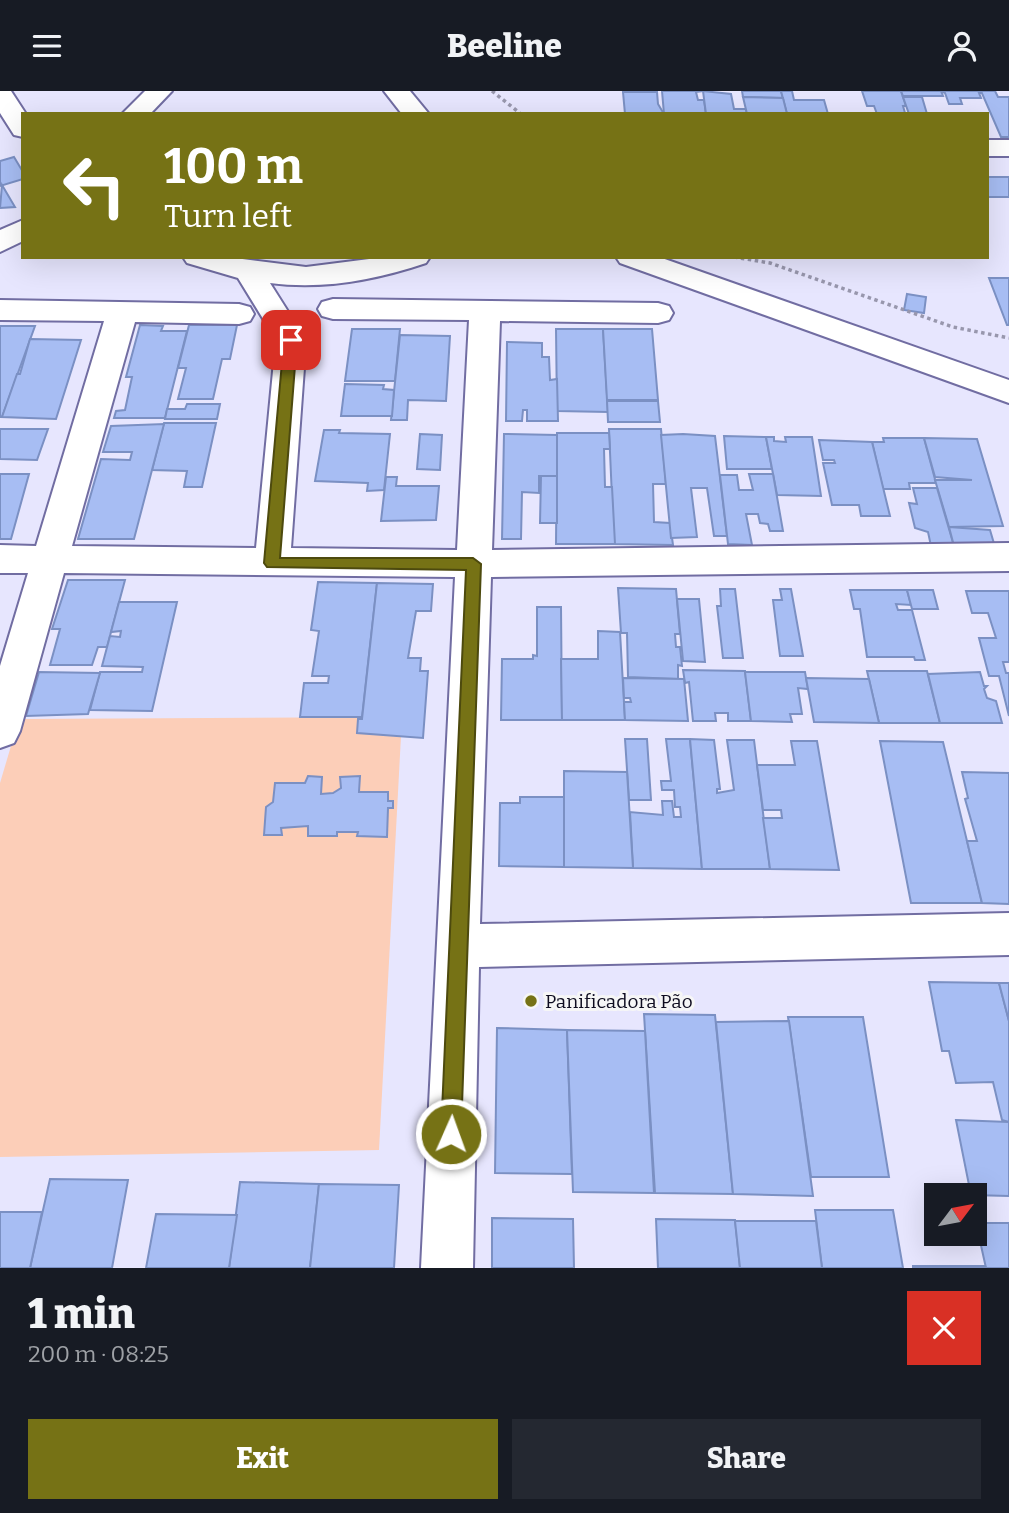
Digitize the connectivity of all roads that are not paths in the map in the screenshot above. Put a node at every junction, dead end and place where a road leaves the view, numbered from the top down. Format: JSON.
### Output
{"nodes":[{"id":1,"x":159,"y":91,"type":"edge"},
{"id":2,"x":397,"y":91,"type":"edge"},
{"id":3,"x":0,"y":93,"type":"edge"},
{"id":4,"x":126,"y":110,"type":"edge"},
{"id":5,"x":414,"y":112,"type":"edge"},
{"id":6,"x":21,"y":126,"type":"edge"},
{"id":7,"x":21,"y":142,"type":"edge"},
{"id":8,"x":0,"y":147,"type":"edge"},
{"id":9,"x":989,"y":148,"type":"edge"},
{"id":10,"x":1009,"y":148,"type":"edge"},
{"id":11,"x":21,"y":229,"type":"edge"},
{"id":12,"x":0,"y":243,"type":"edge"},
{"id":13,"x":21,"y":243,"type":"edge"},
{"id":14,"x":204,"y":259,"type":"edge"},
{"id":15,"x":407,"y":259,"type":"edge"},
{"id":16,"x":636,"y":259,"type":"edge"},
{"id":17,"x":369,"y":269,"type":"junction"},
{"id":18,"x":248,"y":271,"type":"junction"},
{"id":19,"x":333,"y":309,"type":"junction"},
{"id":20,"x":485,"y":309,"type":"junction"},
{"id":21,"x":0,"y":310,"type":"edge"},
{"id":22,"x":121,"y":313,"type":"junction"},
{"id":23,"x":659,"y":313,"type":"dead end"},
{"id":24,"x":239,"y":314,"type":"dead end"},
{"id":25,"x":291,"y":340,"type":"junction"},
{"id":26,"x":1009,"y":392,"type":"edge"},
{"id":27,"x":1009,"y":557,"type":"edge"},
{"id":28,"x":0,"y":559,"type":"edge"},
{"id":29,"x":52,"y":560,"type":"junction"},
{"id":30,"x":272,"y":563,"type":"junction"},
{"id":31,"x":473,"y":564,"type":"junction"},
{"id":32,"x":0,"y":731,"type":"edge"},
{"id":33,"x":1009,"y":934,"type":"edge"},
{"id":34,"x":457,"y":946,"type":"junction"},
{"id":35,"x":447,"y":1268,"type":"edge"}],
"edges":[{"from":1,"to":4,"type":"street"},
{"from":2,"to":5,"type":"street"},
{"from":3,"to":6,"type":"street"},
{"from":7,"to":8,"type":"street"},
{"from":9,"to":10,"type":"street"},
{"from":11,"to":12,"type":"street"},
{"from":12,"to":13,"type":"street"},
{"from":14,"to":18,"type":"street"},
{"from":15,"to":17,"type":"street"},
{"from":16,"to":26,"type":"street"},
{"from":17,"to":18,"type":"street"},
{"from":17,"to":19,"type":"street"},
{"from":18,"to":25,"type":"street"},
{"from":19,"to":20,"type":"street"},
{"from":19,"to":25,"type":"street"},
{"from":20,"to":23,"type":"street"},
{"from":20,"to":31,"type":"street"},
{"from":21,"to":22,"type":"street"},
{"from":22,"to":24,"type":"street"},
{"from":22,"to":29,"type":"street"},
{"from":25,"to":30,"type":"street"},
{"from":27,"to":31,"type":"street"},
{"from":28,"to":29,"type":"street"},
{"from":29,"to":30,"type":"street"},
{"from":29,"to":32,"type":"street"},
{"from":30,"to":31,"type":"street"},
{"from":31,"to":34,"type":"street"},
{"from":33,"to":34,"type":"street"},
{"from":34,"to":35,"type":"street"}]}
